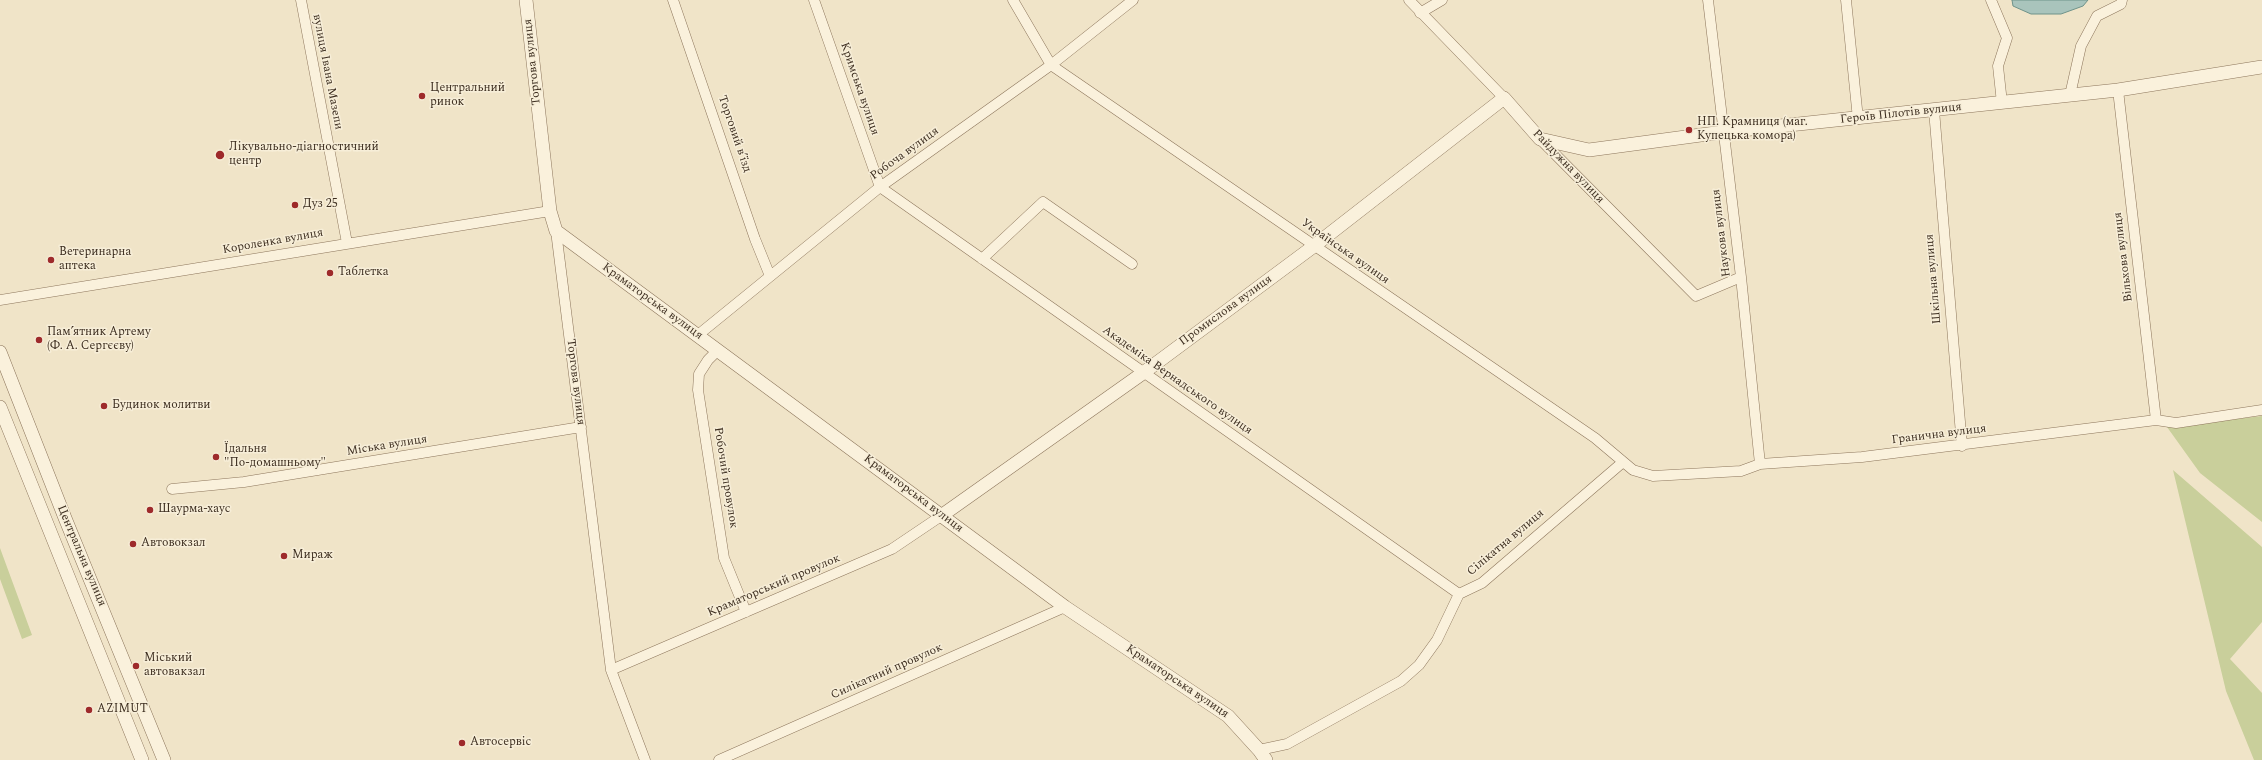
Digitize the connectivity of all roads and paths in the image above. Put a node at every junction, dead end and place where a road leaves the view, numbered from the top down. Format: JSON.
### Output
{"nodes":[{"id":1,"x":301,"y":0,"type":"edge"},
{"id":2,"x":526,"y":0,"type":"edge"},
{"id":3,"x":673,"y":0,"type":"edge"},
{"id":4,"x":814,"y":0,"type":"edge"},
{"id":5,"x":1013,"y":0,"type":"edge"},
{"id":6,"x":1133,"y":0,"type":"edge"},
{"id":7,"x":1409,"y":0,"type":"edge"},
{"id":8,"x":1442,"y":0,"type":"edge"},
{"id":9,"x":1708,"y":0,"type":"edge"},
{"id":10,"x":1846,"y":0,"type":"edge"},
{"id":11,"x":1991,"y":0,"type":"edge"},
{"id":12,"x":2122,"y":0,"type":"edge"},
{"id":13,"x":1420,"y":13,"type":"junction"},
{"id":14,"x":1051,"y":66,"type":"junction"},
{"id":15,"x":2262,"y":67,"type":"edge"},
{"id":16,"x":2118,"y":90,"type":"junction"},
{"id":17,"x":2070,"y":95,"type":"junction"},
{"id":18,"x":1504,"y":98,"type":"junction"},
{"id":19,"x":2002,"y":103,"type":"junction"},
{"id":20,"x":1934,"y":110,"type":"junction"},
{"id":21,"x":1858,"y":119,"type":"junction"},
{"id":22,"x":1723,"y":132,"type":"junction"},
{"id":23,"x":1540,"y":139,"type":"junction"},
{"id":24,"x":880,"y":187,"type":"junction"},
{"id":25,"x":550,"y":211,"type":"junction"},
{"id":26,"x":556,"y":231,"type":"junction"},
{"id":27,"x":347,"y":243,"type":"junction"},
{"id":28,"x":1314,"y":246,"type":"junction"},
{"id":29,"x":982,"y":259,"type":"junction"},
{"id":30,"x":1132,"y":264,"type":"dead end"},
{"id":31,"x":770,"y":276,"type":"junction"},
{"id":32,"x":1741,"y":278,"type":"junction"},
{"id":33,"x":0,"y":300,"type":"edge"},
{"id":34,"x":698,"y":335,"type":"junction"},
{"id":35,"x":718,"y":350,"type":"junction"},
{"id":36,"x":0,"y":352,"type":"edge"},
{"id":37,"x":1143,"y":373,"type":"junction"},
{"id":38,"x":0,"y":407,"type":"edge"},
{"id":39,"x":2262,"y":410,"type":"edge"},
{"id":40,"x":2156,"y":420,"type":"junction"},
{"id":41,"x":580,"y":427,"type":"junction"},
{"id":42,"x":1962,"y":446,"type":"junction"},
{"id":43,"x":1623,"y":462,"type":"junction"},
{"id":44,"x":1760,"y":464,"type":"junction"},
{"id":45,"x":172,"y":489,"type":"dead end"},
{"id":46,"x":941,"y":516,"type":"junction"},
{"id":47,"x":1459,"y":594,"type":"junction"},
{"id":48,"x":1065,"y":607,"type":"junction"},
{"id":49,"x":746,"y":612,"type":"junction"},
{"id":50,"x":611,"y":670,"type":"junction"},
{"id":51,"x":1262,"y":755,"type":"edge"},
{"id":52,"x":142,"y":760,"type":"edge"},
{"id":53,"x":164,"y":760,"type":"edge"},
{"id":54,"x":645,"y":760,"type":"edge"},
{"id":55,"x":719,"y":760,"type":"edge"}],
"edges":[{"from":1,"to":27,"type":"street","name":"вулиця Івана Мазепи"},
{"from":2,"to":25,"type":"street","name":"Торгова вулиця"},
{"from":3,"to":31,"type":"street","name":"Торговий в’їзд"},
{"from":4,"to":24,"type":"street","name":"Кримська вулиця"},
{"from":5,"to":14,"type":"street"},
{"from":6,"to":14,"type":"street","name":"Робоча вулиця"},
{"from":7,"to":13,"type":"street","name":"Райдужна вулиця"},
{"from":8,"to":13,"type":"street"},
{"from":9,"to":22,"type":"street","name":"Наукова вулиця"},
{"from":10,"to":21,"type":"street"},
{"from":11,"to":19,"type":"street"},
{"from":12,"to":17,"type":"street"},
{"from":13,"to":18,"type":"street","name":"Райдужна вулиця"},
{"from":14,"to":24,"type":"street","name":"Робоча вулиця"},
{"from":14,"to":28,"type":"street","name":"Українська вулиця"},
{"from":15,"to":16,"type":"street","name":"Героїв Пілотів вулиця"},
{"from":16,"to":17,"type":"street","name":"Героїв Пілотів вулиця"},
{"from":16,"to":40,"type":"street","name":"Вільхова вулиця"},
{"from":17,"to":19,"type":"street","name":"Героїв Пілотів вулиця"},
{"from":18,"to":23,"type":"street","name":"Райдужна вулиця"},
{"from":18,"to":28,"type":"street","name":"Промислова вулиця"},
{"from":19,"to":20,"type":"street","name":"Героїв Пілотів вулиця"},
{"from":20,"to":21,"type":"street","name":"Героїв Пілотів вулиця"},
{"from":20,"to":42,"type":"street","name":"Шкільна вулиця"},
{"from":21,"to":22,"type":"street","name":"Героїв Пілотів вулиця"},
{"from":22,"to":23,"type":"street","name":"Героїв Пілотів вулиця"},
{"from":22,"to":32,"type":"street","name":"Наукова вулиця"},
{"from":23,"to":32,"type":"street","name":"Райдужна вулиця"},
{"from":24,"to":29,"type":"street","name":"Академіка Вернадського вулиця"},
{"from":24,"to":31,"type":"street","name":"Робоча вулиця"},
{"from":25,"to":26,"type":"street","name":"Торгова вулиця"},
{"from":25,"to":27,"type":"street","name":"Короленка вулиця"},
{"from":26,"to":34,"type":"street","name":"Краматорська вулиця"},
{"from":26,"to":41,"type":"street","name":"Торгова вулиця"},
{"from":27,"to":33,"type":"street","name":"Короленка вулиця"},
{"from":28,"to":37,"type":"street","name":"Промислова вулиця"},
{"from":28,"to":43,"type":"street","name":"Українська вулиця"},
{"from":29,"to":30,"type":"street"},
{"from":29,"to":37,"type":"street","name":"Академіка Вернадського вулиця"},
{"from":31,"to":34,"type":"street","name":"Робоча вулиця"},
{"from":32,"to":44,"type":"street","name":"Наукова вулиця"},
{"from":34,"to":35,"type":"street","name":"Краматорська вулиця"},
{"from":35,"to":46,"type":"street","name":"Краматорська вулиця"},
{"from":35,"to":49,"type":"street","name":"Робочий провулок"},
{"from":36,"to":53,"type":"street","name":"Центральна вулиця"},
{"from":37,"to":46,"type":"street","name":"Промислова вулиця"},
{"from":37,"to":47,"type":"street","name":"Академіка Вернадського вулиця"},
{"from":38,"to":52,"type":"street","name":"Центральна вулиця"},
{"from":39,"to":40,"type":"street","name":"Гранична вулиця"},
{"from":40,"to":42,"type":"street","name":"Гранична вулиця"},
{"from":41,"to":45,"type":"street","name":"Міська вулиця"},
{"from":41,"to":50,"type":"street","name":"Торгова вулиця"},
{"from":42,"to":44,"type":"street","name":"Гранична вулиця"},
{"from":43,"to":44,"type":"street","name":"Гранична вулиця"},
{"from":43,"to":47,"type":"street","name":"Сілікатна вулиця"},
{"from":46,"to":48,"type":"street","name":"Краматорська вулиця"},
{"from":46,"to":49,"type":"street","name":"Краматорський провулок"},
{"from":47,"to":51,"type":"street"},
{"from":48,"to":51,"type":"street","name":"Краматорська вулиця"},
{"from":48,"to":55,"type":"street","name":"Силікатний провулок"},
{"from":49,"to":50,"type":"street","name":"Краматорський провулок"},
{"from":50,"to":54,"type":"street","name":"Торгова вулиця"}]}
